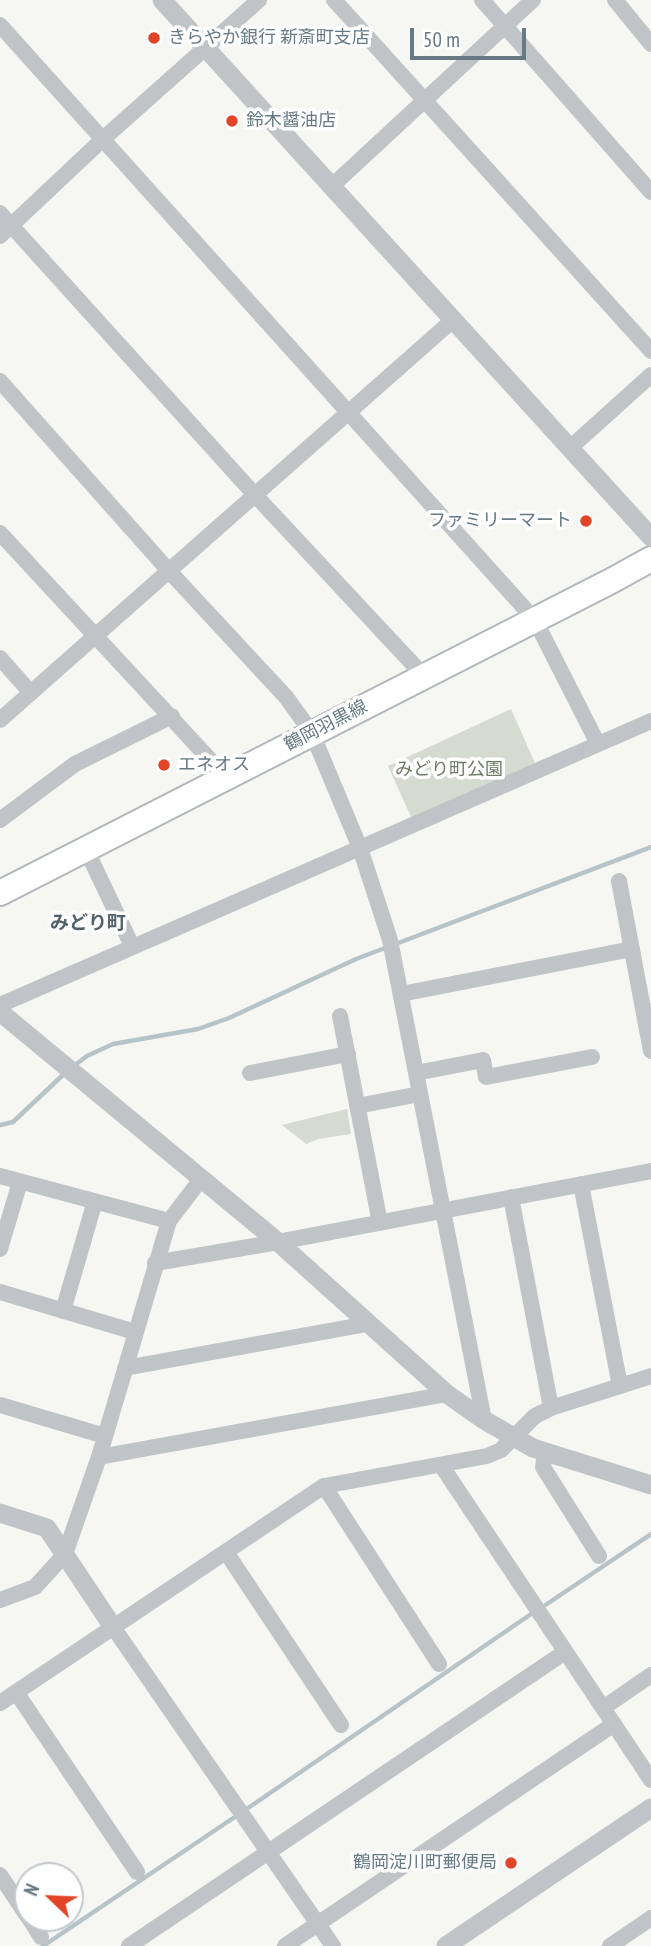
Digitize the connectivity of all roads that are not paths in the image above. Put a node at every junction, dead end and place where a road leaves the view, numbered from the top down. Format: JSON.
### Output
{"nodes":[{"id":1,"x":162,"y":0,"type":"edge"},
{"id":2,"x":259,"y":0,"type":"edge"},
{"id":3,"x":334,"y":0,"type":"edge"},
{"id":4,"x":482,"y":0,"type":"edge"},
{"id":5,"x":533,"y":0,"type":"edge"},
{"id":6,"x":615,"y":0,"type":"edge"},
{"id":7,"x":0,"y":25,"type":"edge"},
{"id":8,"x":505,"y":26,"type":"junction"},
{"id":9,"x":651,"y":44,"type":"edge"},
{"id":10,"x":206,"y":48,"type":"junction"},
{"id":11,"x":424,"y":102,"type":"junction"},
{"id":12,"x":103,"y":139,"type":"junction"},
{"id":13,"x":333,"y":185,"type":"junction"},
{"id":14,"x":651,"y":192,"type":"edge"},
{"id":15,"x":4,"y":225,"type":"edge"},
{"id":16,"x":453,"y":320,"type":"junction"},
{"id":17,"x":651,"y":351,"type":"edge"},
{"id":18,"x":651,"y":375,"type":"edge"},
{"id":19,"x":0,"y":381,"type":"edge"},
{"id":20,"x":349,"y":412,"type":"junction"},
{"id":21,"x":570,"y":448,"type":"junction"},
{"id":22,"x":255,"y":495,"type":"junction"},
{"id":23,"x":0,"y":533,"type":"edge"},
{"id":24,"x":651,"y":537,"type":"edge"},
{"id":25,"x":651,"y":559,"type":"edge"},
{"id":26,"x":169,"y":571,"type":"junction"},
{"id":27,"x":535,"y":620,"type":"junction"},
{"id":28,"x":95,"y":637,"type":"junction"},
{"id":29,"x":0,"y":658,"type":"edge"},
{"id":30,"x":424,"y":677,"type":"junction"},
{"id":31,"x":31,"y":693,"type":"junction"},
{"id":32,"x":172,"y":716,"type":"junction"},
{"id":33,"x":0,"y":720,"type":"edge"},
{"id":34,"x":651,"y":721,"type":"edge"},
{"id":35,"x":312,"y":733,"type":"junction"},
{"id":36,"x":598,"y":744,"type":"junction"},
{"id":37,"x":226,"y":777,"type":"junction"},
{"id":38,"x":0,"y":820,"type":"edge"},
{"id":39,"x":360,"y":848,"type":"junction"},
{"id":40,"x":86,"y":849,"type":"junction"},
{"id":41,"x":619,"y":881,"type":"dead end"},
{"id":42,"x":0,"y":893,"type":"edge"},
{"id":43,"x":132,"y":946,"type":"junction"},
{"id":44,"x":632,"y":949,"type":"junction"},
{"id":45,"x":401,"y":994,"type":"junction"},
{"id":46,"x":0,"y":1005,"type":"edge"},
{"id":47,"x":0,"y":1012,"type":"edge"},
{"id":48,"x":340,"y":1016,"type":"dead end"},
{"id":49,"x":651,"y":1051,"type":"edge"},
{"id":50,"x":348,"y":1054,"type":"junction"},
{"id":51,"x":592,"y":1057,"type":"dead end"},
{"id":52,"x":250,"y":1073,"type":"dead end"},
{"id":53,"x":416,"y":1073,"type":"junction"},
{"id":54,"x":420,"y":1094,"type":"junction"},
{"id":55,"x":357,"y":1106,"type":"junction"},
{"id":56,"x":651,"y":1171,"type":"edge"},
{"id":57,"x":0,"y":1176,"type":"edge"},
{"id":58,"x":202,"y":1178,"type":"junction"},
{"id":59,"x":20,"y":1182,"type":"junction"},
{"id":60,"x":582,"y":1184,"type":"junction"},
{"id":61,"x":511,"y":1197,"type":"junction"},
{"id":62,"x":95,"y":1201,"type":"junction"},
{"id":63,"x":442,"y":1211,"type":"junction"},
{"id":64,"x":169,"y":1221,"type":"junction"},
{"id":65,"x":380,"y":1223,"type":"junction"},
{"id":66,"x":278,"y":1242,"type":"junction"},
{"id":67,"x":0,"y":1249,"type":"edge"},
{"id":68,"x":156,"y":1263,"type":"junction"},
{"id":69,"x":0,"y":1292,"type":"edge"},
{"id":70,"x":63,"y":1311,"type":"junction"},
{"id":71,"x":367,"y":1324,"type":"junction"},
{"id":72,"x":135,"y":1332,"type":"junction"},
{"id":73,"x":125,"y":1368,"type":"junction"},
{"id":74,"x":651,"y":1377,"type":"edge"},
{"id":75,"x":620,"y":1387,"type":"junction"},
{"id":76,"x":447,"y":1394,"type":"junction"},
{"id":77,"x":0,"y":1405,"type":"edge"},
{"id":78,"x":551,"y":1408,"type":"junction"},
{"id":79,"x":484,"y":1420,"type":"junction"},
{"id":80,"x":105,"y":1436,"type":"junction"},
{"id":81,"x":513,"y":1438,"type":"junction"},
{"id":82,"x":545,"y":1453,"type":"junction"},
{"id":83,"x":99,"y":1457,"type":"junction"},
{"id":84,"x":440,"y":1465,"type":"junction"},
{"id":85,"x":651,"y":1485,"type":"edge"},
{"id":86,"x":324,"y":1486,"type":"junction"},
{"id":87,"x":0,"y":1513,"type":"edge"},
{"id":88,"x":226,"y":1552,"type":"junction"},
{"id":89,"x":65,"y":1554,"type":"junction"},
{"id":90,"x":599,"y":1556,"type":"dead end"},
{"id":91,"x":0,"y":1600,"type":"edge"},
{"id":92,"x":113,"y":1628,"type":"junction"},
{"id":93,"x":565,"y":1652,"type":"junction"},
{"id":94,"x":439,"y":1664,"type":"dead end"},
{"id":95,"x":651,"y":1675,"type":"edge"},
{"id":96,"x":16,"y":1692,"type":"junction"},
{"id":97,"x":0,"y":1703,"type":"edge"},
{"id":98,"x":603,"y":1708,"type":"junction"},
{"id":99,"x":614,"y":1724,"type":"junction"},
{"id":100,"x":341,"y":1725,"type":"dead end"},
{"id":101,"x":651,"y":1780,"type":"edge"},
{"id":102,"x":651,"y":1808,"type":"edge"},
{"id":103,"x":269,"y":1852,"type":"junction"},
{"id":104,"x":137,"y":1872,"type":"dead end"},
{"id":105,"x":0,"y":1875,"type":"edge"},
{"id":106,"x":14,"y":1896,"type":"edge"},
{"id":107,"x":651,"y":1919,"type":"edge"},
{"id":108,"x":318,"y":1924,"type":"junction"},
{"id":109,"x":38,"y":1932,"type":"edge"},
{"id":110,"x":41,"y":1937,"type":"dead end"},
{"id":111,"x":129,"y":1946,"type":"edge"},
{"id":112,"x":285,"y":1946,"type":"edge"},
{"id":113,"x":333,"y":1946,"type":"edge"},
{"id":114,"x":446,"y":1946,"type":"edge"},
{"id":115,"x":610,"y":1946,"type":"edge"}],
"edges":[{"from":1,"to":10,"type":"street"},
{"from":2,"to":10,"type":"street"},
{"from":3,"to":11,"type":"street"},
{"from":4,"to":8,"type":"street"},
{"from":5,"to":8,"type":"street"},
{"from":6,"to":9,"type":"street"},
{"from":7,"to":12,"type":"street"},
{"from":8,"to":11,"type":"street"},
{"from":8,"to":14,"type":"street"},
{"from":10,"to":12,"type":"street"},
{"from":10,"to":13,"type":"street"},
{"from":11,"to":13,"type":"street"},
{"from":11,"to":17,"type":"street"},
{"from":12,"to":15,"type":"street"},
{"from":12,"to":20,"type":"street"},
{"from":13,"to":16,"type":"street"},
{"from":15,"to":22,"type":"street"},
{"from":16,"to":20,"type":"street"},
{"from":16,"to":21,"type":"street"},
{"from":18,"to":21,"type":"street"},
{"from":19,"to":26,"type":"street"},
{"from":20,"to":22,"type":"street"},
{"from":20,"to":27,"type":"street"},
{"from":21,"to":24,"type":"street"},
{"from":22,"to":26,"type":"street"},
{"from":22,"to":30,"type":"street"},
{"from":23,"to":28,"type":"street"},
{"from":25,"to":27,"type":"main road","name":"鶴岡羽黒線"},
{"from":26,"to":28,"type":"street"},
{"from":26,"to":35,"type":"street"},
{"from":27,"to":30,"type":"main road","name":"鶴岡羽黒線"},
{"from":27,"to":36,"type":"street"},
{"from":28,"to":31,"type":"street"},
{"from":28,"to":32,"type":"street"},
{"from":29,"to":31,"type":"street"},
{"from":30,"to":35,"type":"main road","name":"鶴岡羽黒線"},
{"from":31,"to":33,"type":"street"},
{"from":32,"to":37,"type":"street"},
{"from":32,"to":38,"type":"street"},
{"from":34,"to":36,"type":"street"},
{"from":35,"to":37,"type":"main road","name":"鶴岡羽黒線"},
{"from":35,"to":39,"type":"street"},
{"from":36,"to":39,"type":"street"},
{"from":37,"to":40,"type":"main road","name":"鶴岡羽黒線"},
{"from":39,"to":43,"type":"street"},
{"from":39,"to":45,"type":"street"},
{"from":40,"to":42,"type":"main road","name":"鶴岡羽黒線"},
{"from":40,"to":43,"type":"street"},
{"from":41,"to":44,"type":"street"},
{"from":43,"to":46,"type":"street"},
{"from":44,"to":45,"type":"street"},
{"from":44,"to":49,"type":"street"},
{"from":45,"to":53,"type":"street"},
{"from":47,"to":58,"type":"street"},
{"from":48,"to":50,"type":"street"},
{"from":50,"to":52,"type":"street"},
{"from":50,"to":55,"type":"street"},
{"from":51,"to":53,"type":"street"},
{"from":53,"to":54,"type":"street"},
{"from":54,"to":55,"type":"street"},
{"from":54,"to":63,"type":"street"},
{"from":55,"to":65,"type":"street"},
{"from":56,"to":60,"type":"street"},
{"from":57,"to":59,"type":"street"},
{"from":58,"to":64,"type":"street"},
{"from":58,"to":66,"type":"street"},
{"from":59,"to":62,"type":"street"},
{"from":59,"to":67,"type":"street"},
{"from":60,"to":61,"type":"street"},
{"from":60,"to":75,"type":"street"},
{"from":61,"to":63,"type":"street"},
{"from":61,"to":78,"type":"street"},
{"from":62,"to":64,"type":"street"},
{"from":62,"to":70,"type":"street"},
{"from":63,"to":65,"type":"street"},
{"from":63,"to":79,"type":"street"},
{"from":64,"to":68,"type":"street"},
{"from":65,"to":66,"type":"street"},
{"from":66,"to":68,"type":"street"},
{"from":66,"to":71,"type":"street"},
{"from":68,"to":72,"type":"street"},
{"from":69,"to":70,"type":"street"},
{"from":70,"to":72,"type":"street"},
{"from":71,"to":73,"type":"street"},
{"from":71,"to":76,"type":"street"},
{"from":72,"to":73,"type":"street"},
{"from":73,"to":80,"type":"street"},
{"from":74,"to":75,"type":"street"},
{"from":75,"to":78,"type":"street"},
{"from":76,"to":79,"type":"street"},
{"from":76,"to":83,"type":"street"},
{"from":77,"to":80,"type":"street"},
{"from":78,"to":81,"type":"street"},
{"from":79,"to":81,"type":"street"},
{"from":80,"to":83,"type":"street"},
{"from":81,"to":82,"type":"street"},
{"from":81,"to":84,"type":"street"},
{"from":82,"to":85,"type":"street"},
{"from":82,"to":90,"type":"street"},
{"from":83,"to":89,"type":"street"},
{"from":84,"to":86,"type":"street"},
{"from":84,"to":93,"type":"street"},
{"from":86,"to":88,"type":"street"},
{"from":86,"to":94,"type":"street"},
{"from":87,"to":89,"type":"street"},
{"from":88,"to":92,"type":"street"},
{"from":88,"to":100,"type":"street"},
{"from":89,"to":91,"type":"street"},
{"from":89,"to":92,"type":"street"},
{"from":92,"to":96,"type":"street"},
{"from":92,"to":103,"type":"street"},
{"from":93,"to":98,"type":"street"},
{"from":93,"to":103,"type":"street"},
{"from":95,"to":98,"type":"street"},
{"from":96,"to":97,"type":"street"},
{"from":96,"to":104,"type":"street"},
{"from":98,"to":99,"type":"street"},
{"from":99,"to":101,"type":"street"},
{"from":99,"to":108,"type":"street"},
{"from":102,"to":114,"type":"street"},
{"from":103,"to":108,"type":"street"},
{"from":103,"to":111,"type":"street"},
{"from":105,"to":106,"type":"street"},
{"from":107,"to":115,"type":"street"},
{"from":108,"to":112,"type":"street"},
{"from":108,"to":113,"type":"street"},
{"from":109,"to":110,"type":"street"}]}
